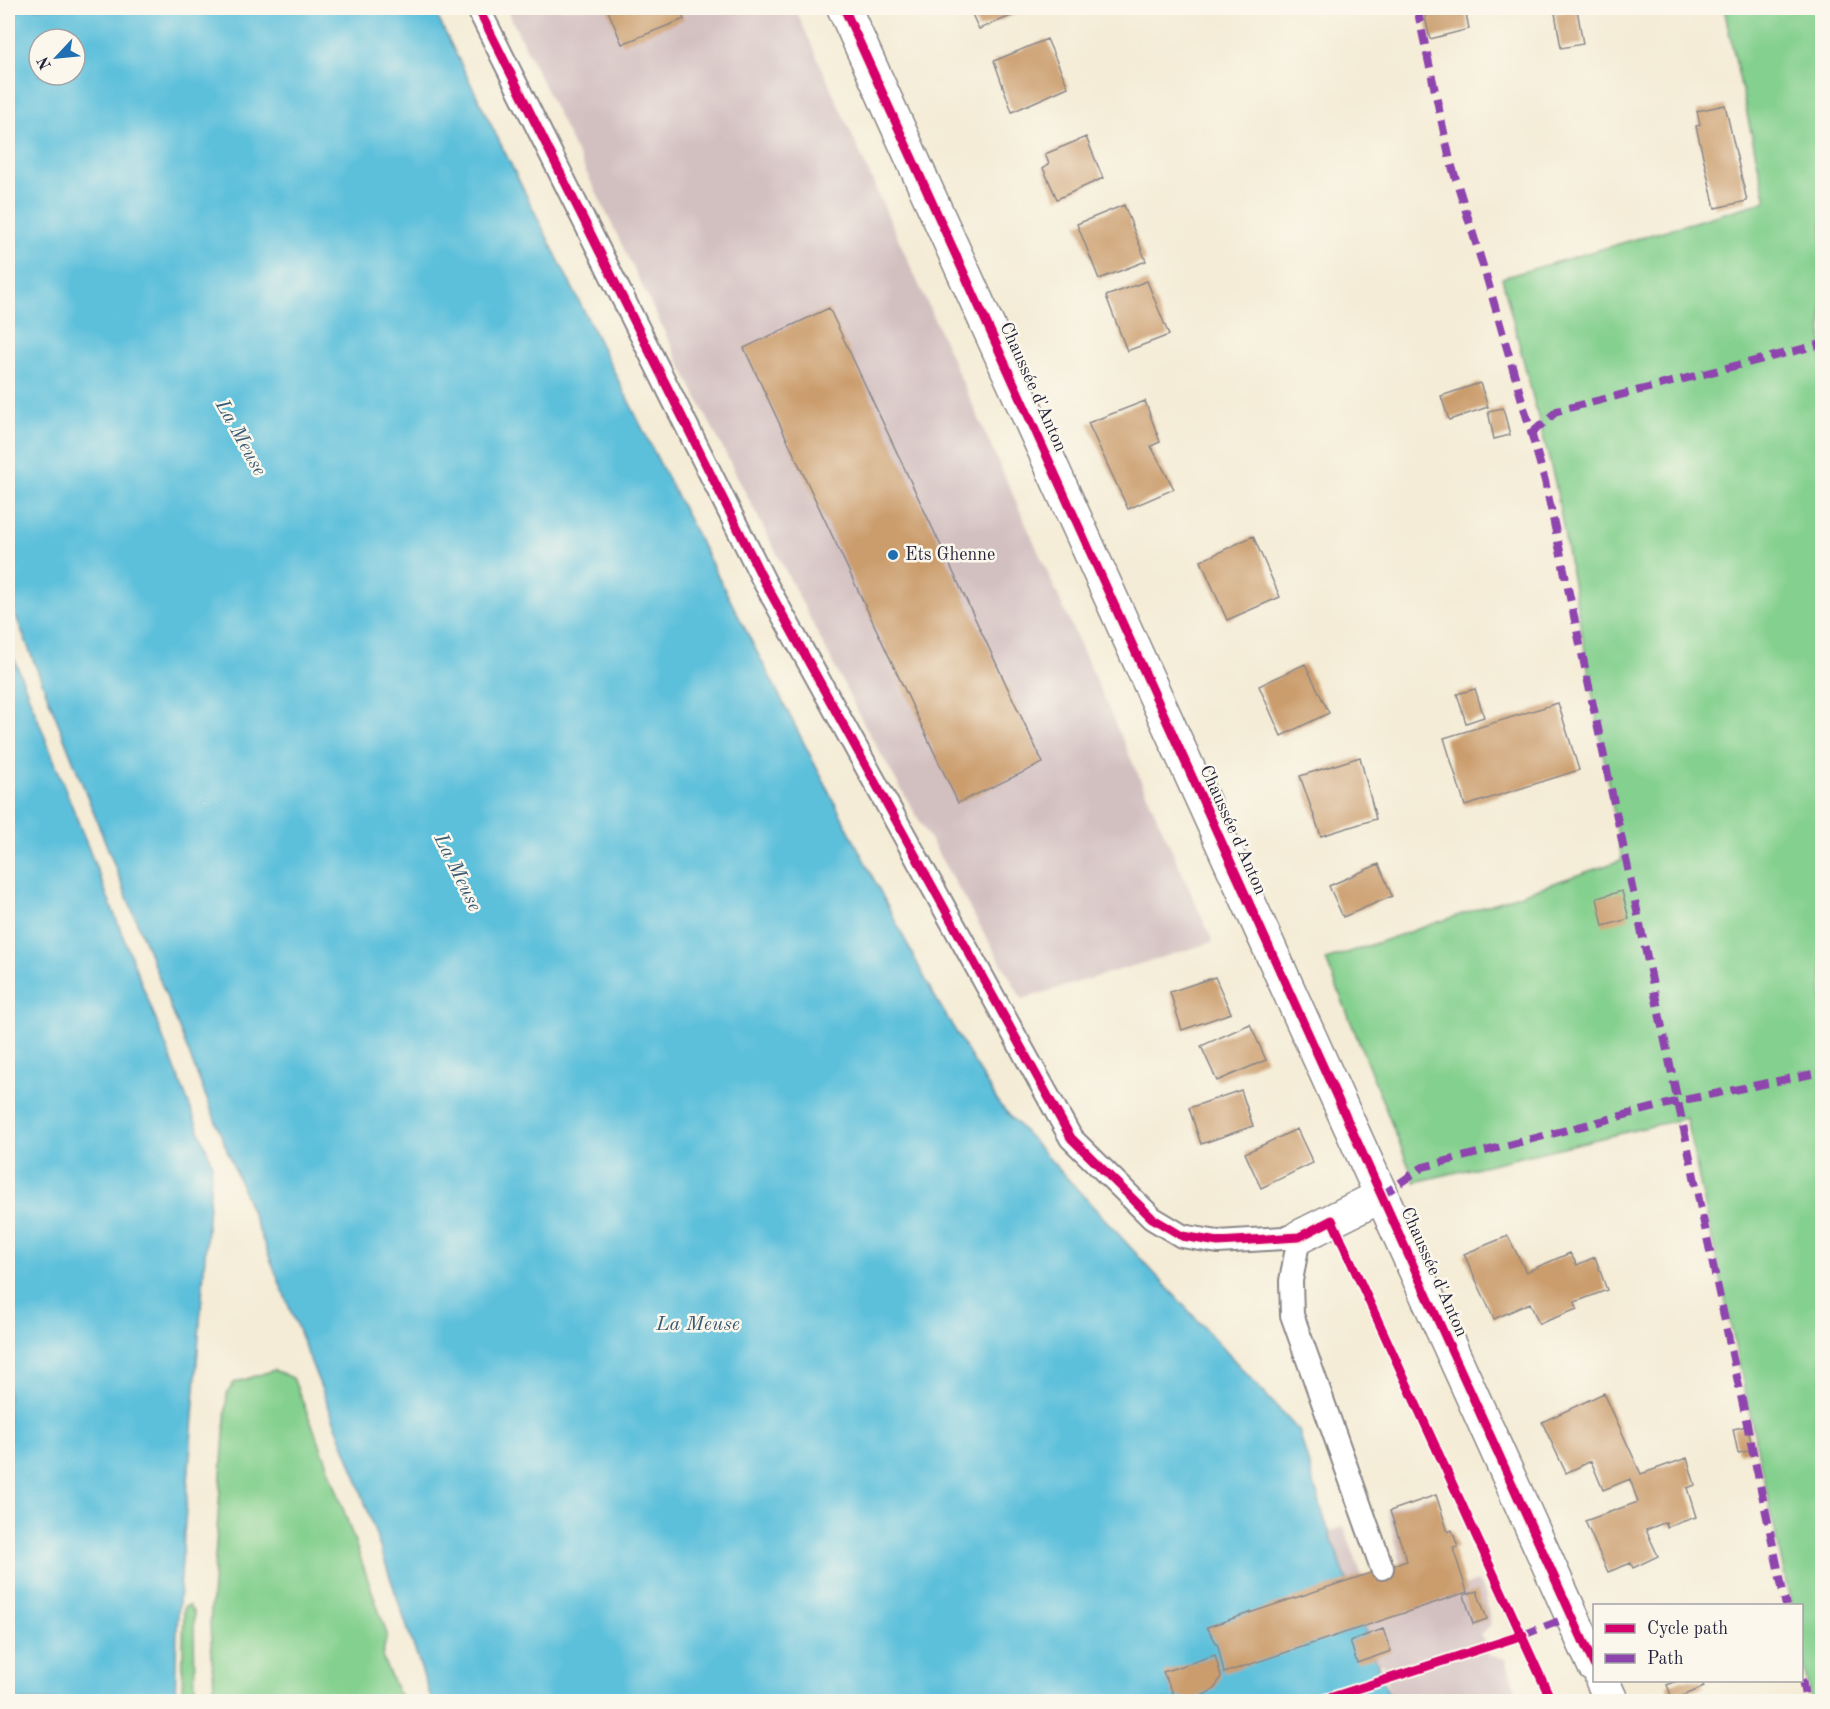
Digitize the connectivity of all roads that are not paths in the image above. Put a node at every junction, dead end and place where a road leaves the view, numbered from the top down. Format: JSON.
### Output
{"nodes":[{"id":1,"x":478,"y":8,"type":"edge"},
{"id":2,"x":844,"y":8,"type":"edge"},
{"id":3,"x":1381,"y":1196,"type":"junction"},
{"id":4,"x":1299,"y":1237,"type":"junction"},
{"id":5,"x":1382,"y":1568,"type":"dead end"},
{"id":6,"x":1593,"y":1663,"type":"edge"},
{"id":7,"x":1603,"y":1682,"type":"edge"},
{"id":8,"x":1612,"y":1701,"type":"edge"}],
"edges":[{"from":1,"to":4,"type":"lane"},
{"from":2,"to":3,"type":"main road","name":"Chaussée d'Anton"},
{"from":3,"to":4,"type":"main road"},
{"from":3,"to":6,"type":"main road","name":"Chaussée d'Anton"},
{"from":4,"to":5,"type":"lane"},
{"from":7,"to":8,"type":"main road"}]}
